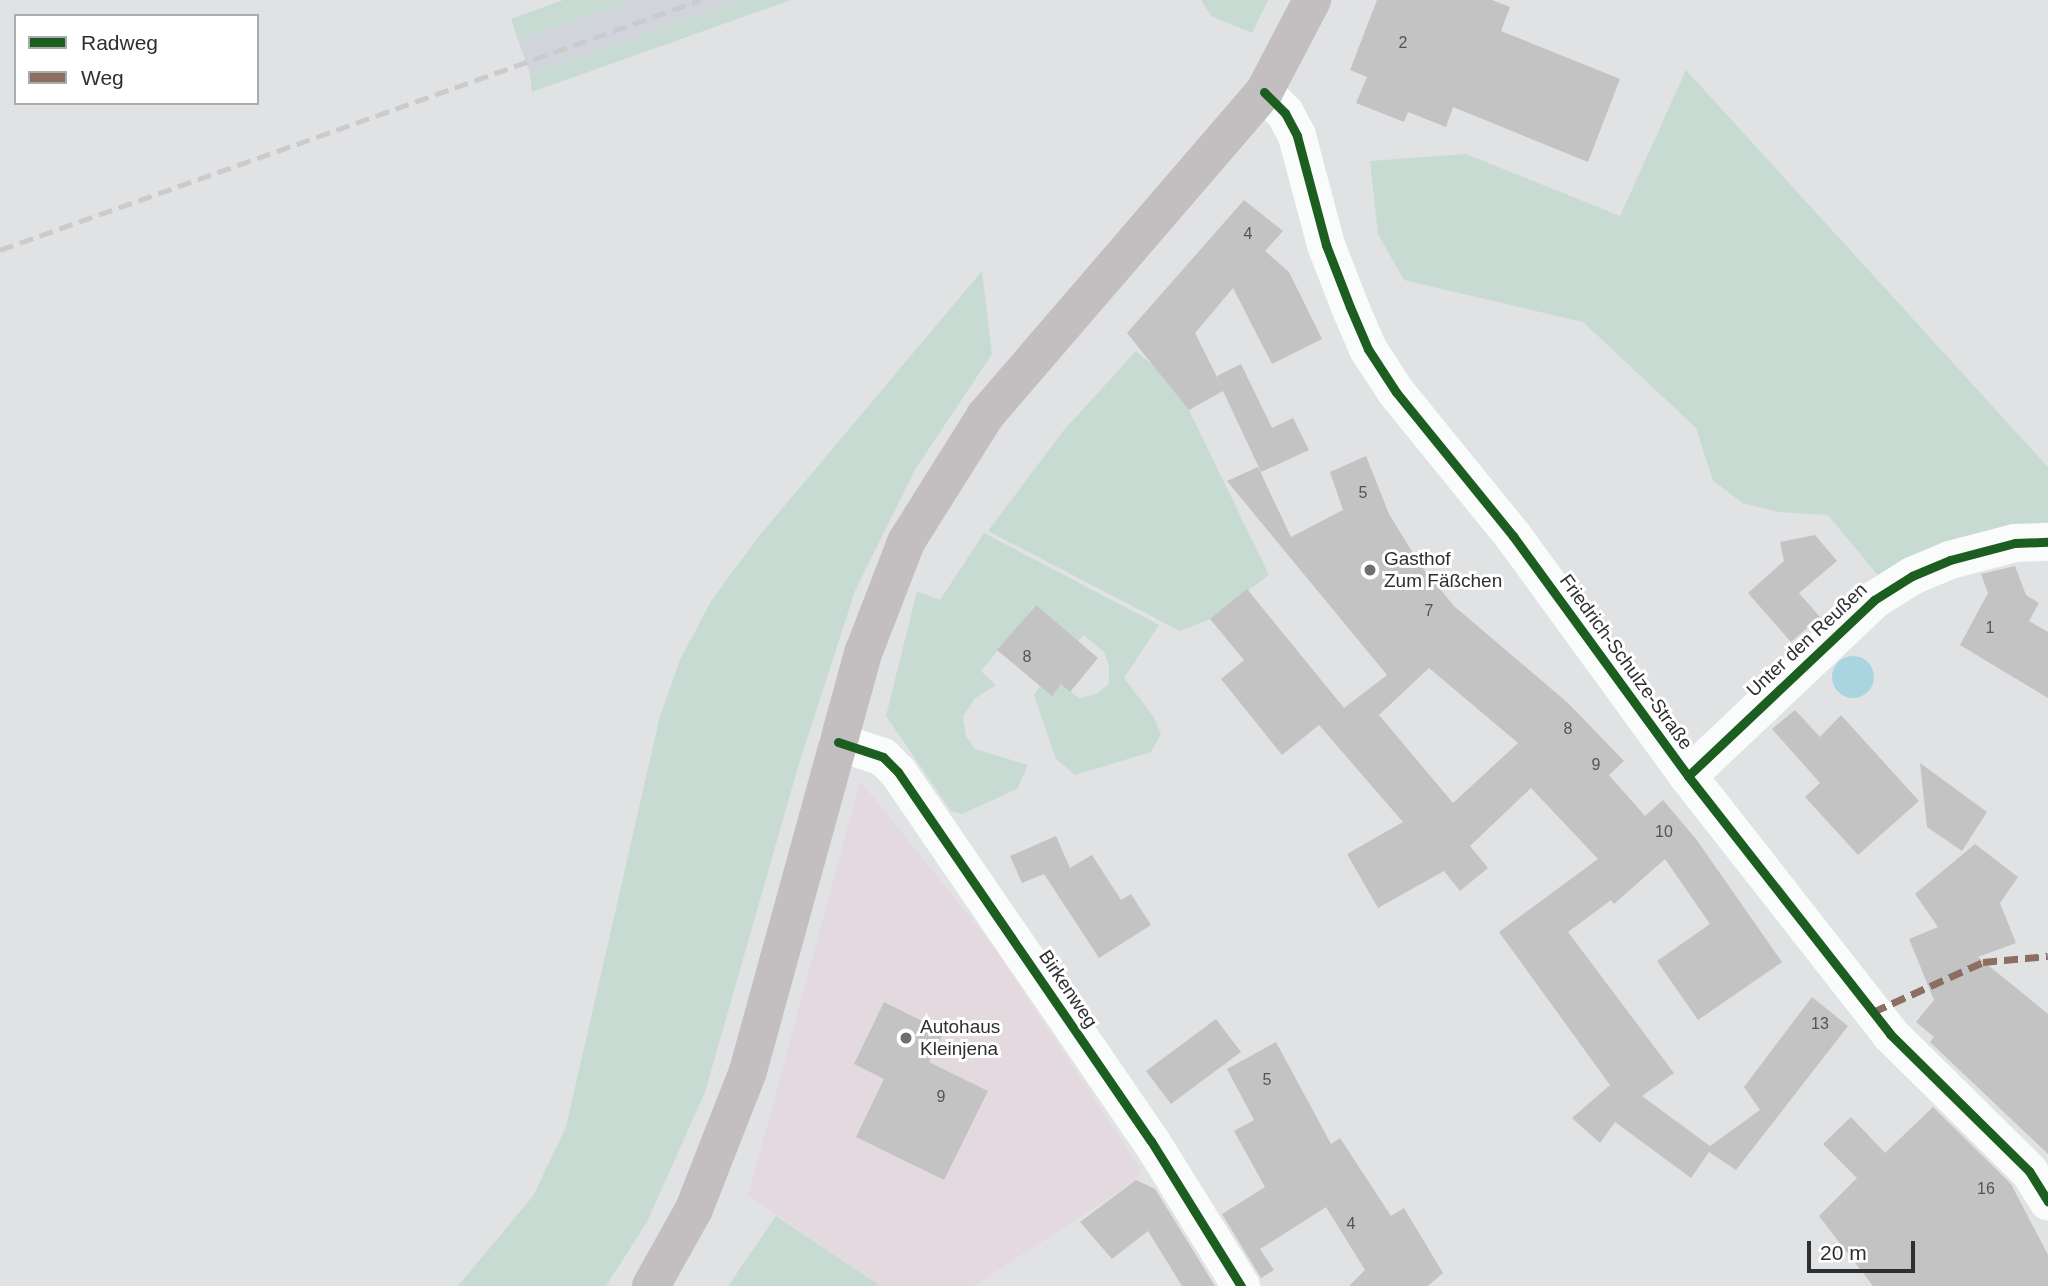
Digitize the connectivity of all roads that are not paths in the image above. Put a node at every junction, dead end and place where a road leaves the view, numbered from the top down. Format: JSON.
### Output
{"nodes":[{"id":1,"x":1312,"y":0,"type":"edge"},
{"id":2,"x":1264,"y":92,"type":"junction"},
{"id":3,"x":2048,"y":542,"type":"edge"},
{"id":4,"x":838,"y":741,"type":"junction"},
{"id":5,"x":1688,"y":776,"type":"junction"},
{"id":6,"x":2048,"y":1201,"type":"edge"},
{"id":7,"x":652,"y":1286,"type":"edge"},
{"id":8,"x":1241,"y":1286,"type":"edge"}],
"edges":[{"from":1,"to":2,"type":"main road"},
{"from":2,"to":4,"type":"main road"},
{"from":2,"to":5,"type":"street","name":"Friedrich-Schulze-Straße"},
{"from":3,"to":5,"type":"street","name":"Unter den Reußen"},
{"from":4,"to":7,"type":"main road"},
{"from":4,"to":8,"type":"street","name":"Birkenweg"},
{"from":5,"to":6,"type":"street","name":"Friedrich-Schulze-Straße"}]}
